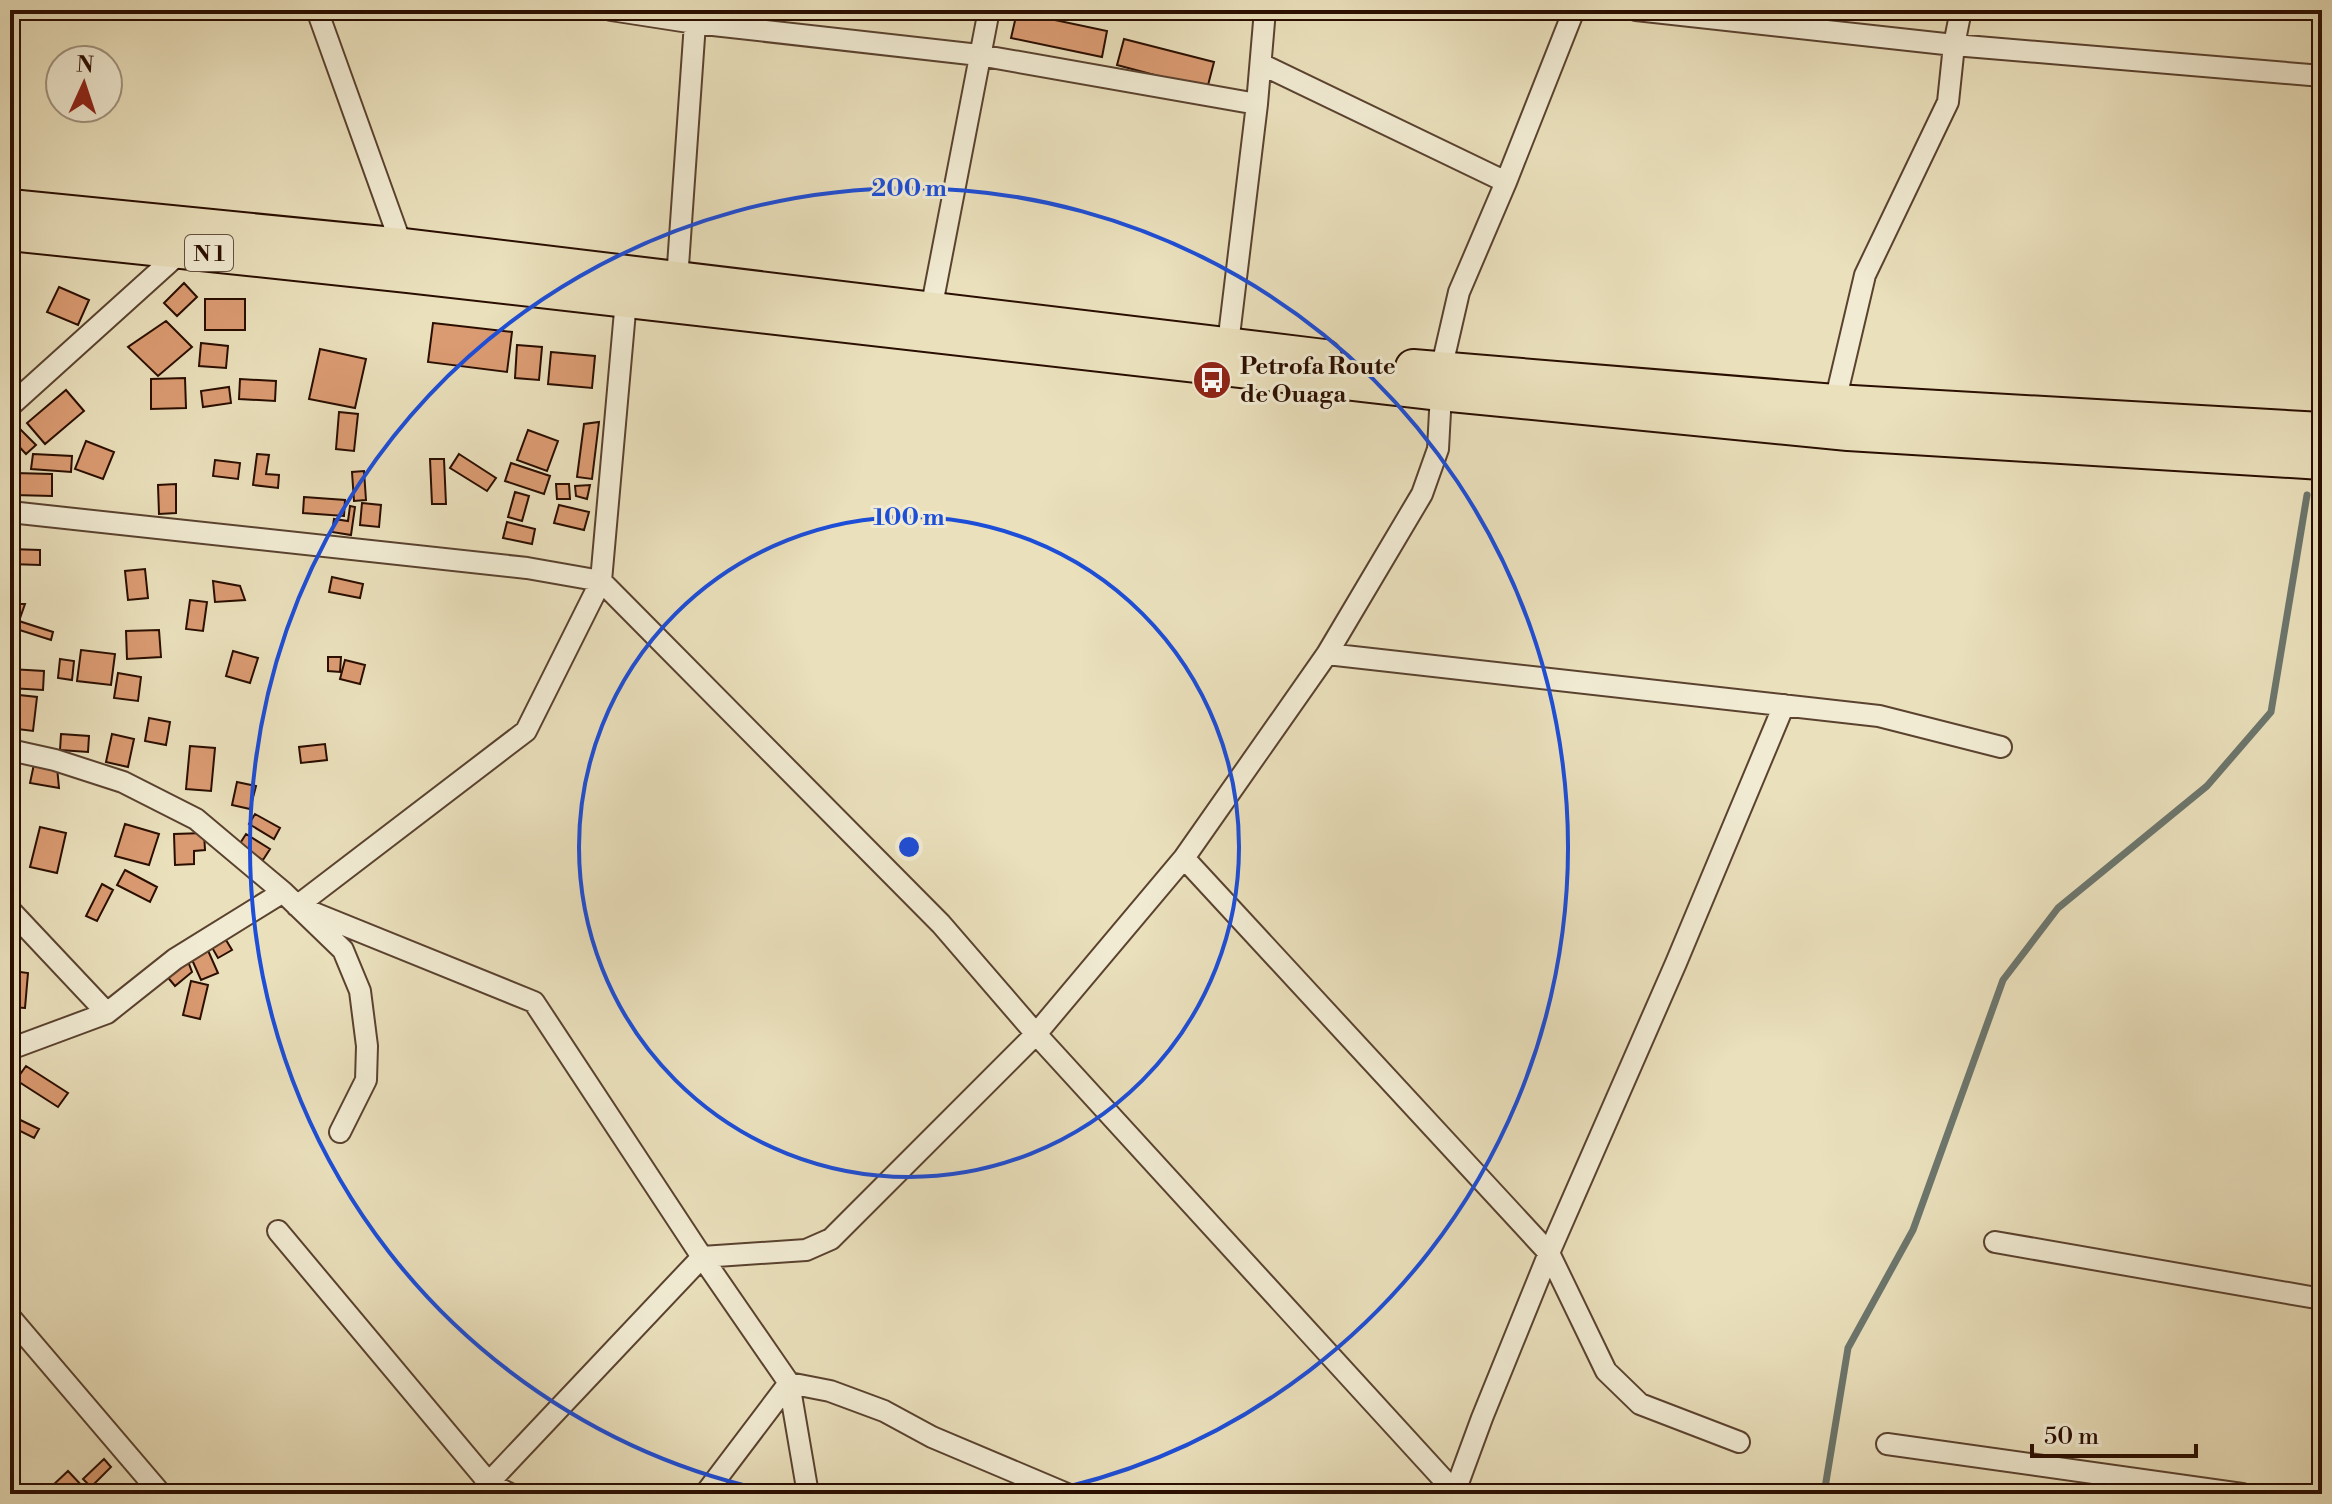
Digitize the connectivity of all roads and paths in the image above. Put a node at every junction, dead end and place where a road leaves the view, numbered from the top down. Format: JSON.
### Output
{"nodes":[{"id":1,"x":317,"y":10,"type":"edge"},
{"id":2,"x":611,"y":10,"type":"edge"},
{"id":3,"x":989,"y":10,"type":"edge"},
{"id":4,"x":1265,"y":10,"type":"edge"},
{"id":5,"x":1574,"y":10,"type":"edge"},
{"id":6,"x":1636,"y":10,"type":"edge"},
{"id":7,"x":1961,"y":10,"type":"edge"},
{"id":8,"x":697,"y":16,"type":"edge"},
{"id":9,"x":1954,"y":45,"type":"junction"},
{"id":10,"x":979,"y":55,"type":"junction"},
{"id":11,"x":1261,"y":64,"type":"junction"},
{"id":12,"x":2322,"y":76,"type":"edge"},
{"id":13,"x":1257,"y":104,"type":"junction"},
{"id":14,"x":1506,"y":182,"type":"junction"},
{"id":15,"x":10,"y":207,"type":"edge"},
{"id":16,"x":10,"y":233,"type":"edge"},
{"id":17,"x":187,"y":237,"type":"junction"},
{"id":18,"x":406,"y":261,"type":"junction"},
{"id":19,"x":677,"y":280,"type":"junction"},
{"id":20,"x":626,"y":300,"type":"junction"},
{"id":21,"x":931,"y":310,"type":"junction"},
{"id":22,"x":1228,"y":344,"type":"junction"},
{"id":23,"x":1300,"y":365,"type":"junction"},
{"id":24,"x":1441,"y":382,"type":"junction"},
{"id":25,"x":1835,"y":402,"type":"junction"},
{"id":26,"x":10,"y":406,"type":"edge"},
{"id":27,"x":2322,"y":430,"type":"edge"},
{"id":28,"x":2322,"y":462,"type":"edge"},
{"id":29,"x":10,"y":512,"type":"edge"},
{"id":30,"x":601,"y":581,"type":"junction"},
{"id":31,"x":1327,"y":654,"type":"junction"},
{"id":32,"x":1784,"y":705,"type":"junction"},
{"id":33,"x":2001,"y":747,"type":"dead end"},
{"id":34,"x":10,"y":750,"type":"edge"},
{"id":35,"x":1184,"y":858,"type":"junction"},
{"id":36,"x":290,"y":899,"type":"junction"},
{"id":37,"x":10,"y":910,"type":"edge"},
{"id":38,"x":107,"y":1013,"type":"junction"},
{"id":39,"x":1036,"y":1034,"type":"junction"},
{"id":40,"x":10,"y":1049,"type":"edge"},
{"id":41,"x":340,"y":1132,"type":"dead end"},
{"id":42,"x":278,"y":1231,"type":"dead end"},
{"id":43,"x":1995,"y":1242,"type":"dead end"},
{"id":44,"x":1549,"y":1253,"type":"junction"},
{"id":45,"x":702,"y":1257,"type":"junction"},
{"id":46,"x":2322,"y":1299,"type":"edge"},
{"id":47,"x":10,"y":1317,"type":"edge"},
{"id":48,"x":789,"y":1383,"type":"junction"},
{"id":49,"x":1739,"y":1442,"type":"dead end"},
{"id":50,"x":1887,"y":1444,"type":"dead end"},
{"id":51,"x":484,"y":1488,"type":"edge"},
{"id":52,"x":1454,"y":1492,"type":"edge"},
{"id":53,"x":161,"y":1494,"type":"edge"},
{"id":54,"x":510,"y":1494,"type":"edge"},
{"id":55,"x":705,"y":1494,"type":"edge"},
{"id":56,"x":808,"y":1494,"type":"edge"},
{"id":57,"x":1067,"y":1494,"type":"edge"},
{"id":58,"x":2242,"y":1494,"type":"edge"}],
"edges":[{"from":1,"to":18,"type":"street"},
{"from":2,"to":8,"type":"street"},
{"from":3,"to":10,"type":"street"},
{"from":4,"to":11,"type":"street"},
{"from":5,"to":14,"type":"street"},
{"from":6,"to":9,"type":"street"},
{"from":7,"to":9,"type":"street"},
{"from":8,"to":10,"type":"street"},
{"from":8,"to":19,"type":"street"},
{"from":9,"to":12,"type":"street"},
{"from":9,"to":25,"type":"street"},
{"from":10,"to":13,"type":"street"},
{"from":10,"to":21,"type":"street"},
{"from":11,"to":13,"type":"street"},
{"from":11,"to":14,"type":"street"},
{"from":13,"to":22,"type":"street"},
{"from":14,"to":24,"type":"street"},
{"from":15,"to":17,"type":"highway","number":"N 1"},
{"from":16,"to":17,"type":"highway","number":"N 1"},
{"from":17,"to":18,"type":"highway","number":"N 1"},
{"from":17,"to":26,"type":"street"},
{"from":18,"to":19,"type":"highway","number":"N 1"},
{"from":18,"to":20,"type":"highway","number":"N 1"},
{"from":19,"to":21,"type":"highway","number":"N 1"},
{"from":20,"to":23,"type":"highway","number":"N 1"},
{"from":20,"to":30,"type":"street"},
{"from":21,"to":22,"type":"highway","number":"N 1"},
{"from":22,"to":23,"type":"highway","number":"N 1"},
{"from":23,"to":24,"type":"highway","number":"N 1"},
{"from":24,"to":25,"type":"highway","number":"N 1"},
{"from":24,"to":28,"type":"highway","number":"N 1"},
{"from":24,"to":31,"type":"street"},
{"from":25,"to":27,"type":"highway","number":"N 1"},
{"from":29,"to":30,"type":"street"},
{"from":30,"to":36,"type":"street"},
{"from":30,"to":39,"type":"street"},
{"from":31,"to":32,"type":"street"},
{"from":31,"to":35,"type":"street"},
{"from":32,"to":33,"type":"street"},
{"from":32,"to":44,"type":"street"},
{"from":34,"to":36,"type":"street"},
{"from":35,"to":39,"type":"street"},
{"from":35,"to":44,"type":"street"},
{"from":36,"to":38,"type":"street"},
{"from":36,"to":41,"type":"street"},
{"from":36,"to":45,"type":"street"},
{"from":37,"to":38,"type":"street"},
{"from":38,"to":40,"type":"street"},
{"from":39,"to":45,"type":"street"},
{"from":39,"to":52,"type":"street"},
{"from":42,"to":51,"type":"street"},
{"from":43,"to":46,"type":"street"},
{"from":44,"to":49,"type":"street"},
{"from":44,"to":52,"type":"street"},
{"from":45,"to":48,"type":"street"},
{"from":45,"to":51,"type":"street"},
{"from":47,"to":53,"type":"street"},
{"from":48,"to":55,"type":"street"},
{"from":48,"to":56,"type":"street"},
{"from":48,"to":57,"type":"street"},
{"from":50,"to":58,"type":"street"},
{"from":51,"to":54,"type":"street"}]}
